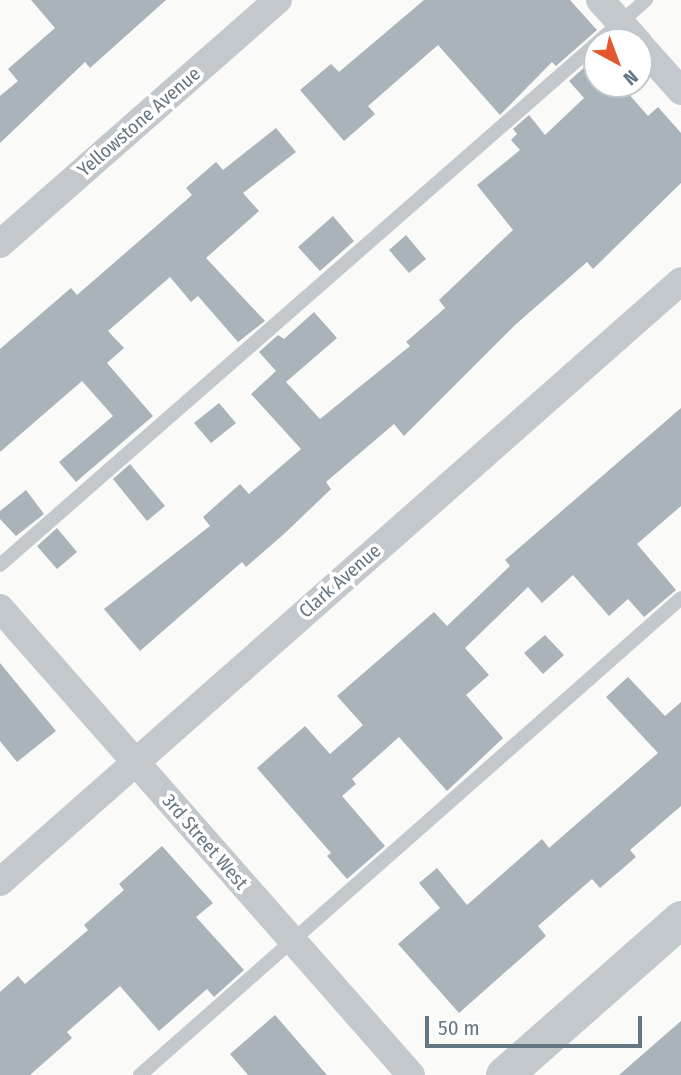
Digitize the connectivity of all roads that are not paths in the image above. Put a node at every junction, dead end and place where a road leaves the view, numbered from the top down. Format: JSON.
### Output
{"nodes":[{"id":1,"x":278,"y":0,"type":"edge"},
{"id":2,"x":600,"y":0,"type":"edge"},
{"id":3,"x":646,"y":0,"type":"edge"},
{"id":4,"x":625,"y":28,"type":"edge"},
{"id":5,"x":635,"y":28,"type":"edge"},
{"id":6,"x":583,"y":56,"type":"edge"},
{"id":7,"x":653,"y":60,"type":"edge"},
{"id":8,"x":681,"y":91,"type":"edge"},
{"id":9,"x":0,"y":244,"type":"edge"},
{"id":10,"x":681,"y":281,"type":"edge"},
{"id":11,"x":0,"y":565,"type":"edge"},
{"id":12,"x":681,"y":598,"type":"edge"},
{"id":13,"x":0,"y":608,"type":"edge"},
{"id":14,"x":135,"y":762,"type":"junction"},
{"id":15,"x":0,"y":882,"type":"edge"},
{"id":16,"x":681,"y":919,"type":"edge"},
{"id":17,"x":292,"y":940,"type":"junction"},
{"id":18,"x":140,"y":1075,"type":"edge"},
{"id":19,"x":411,"y":1075,"type":"edge"},
{"id":20,"x":504,"y":1075,"type":"edge"}],
"edges":[{"from":1,"to":9,"type":"street","name":"Yellowstone Avenue"},
{"from":2,"to":4,"type":"street"},
{"from":3,"to":5,"type":"lane"},
{"from":6,"to":11,"type":"lane"},
{"from":7,"to":8,"type":"street"},
{"from":10,"to":14,"type":"street","name":"Clark Avenue"},
{"from":12,"to":17,"type":"lane"},
{"from":13,"to":14,"type":"street","name":"3rd Street West"},
{"from":14,"to":15,"type":"street","name":"Clark Avenue"},
{"from":14,"to":17,"type":"street","name":"3rd Street West"},
{"from":16,"to":20,"type":"street"},
{"from":17,"to":18,"type":"lane"},
{"from":17,"to":19,"type":"street","name":"3rd Street West"}]}
